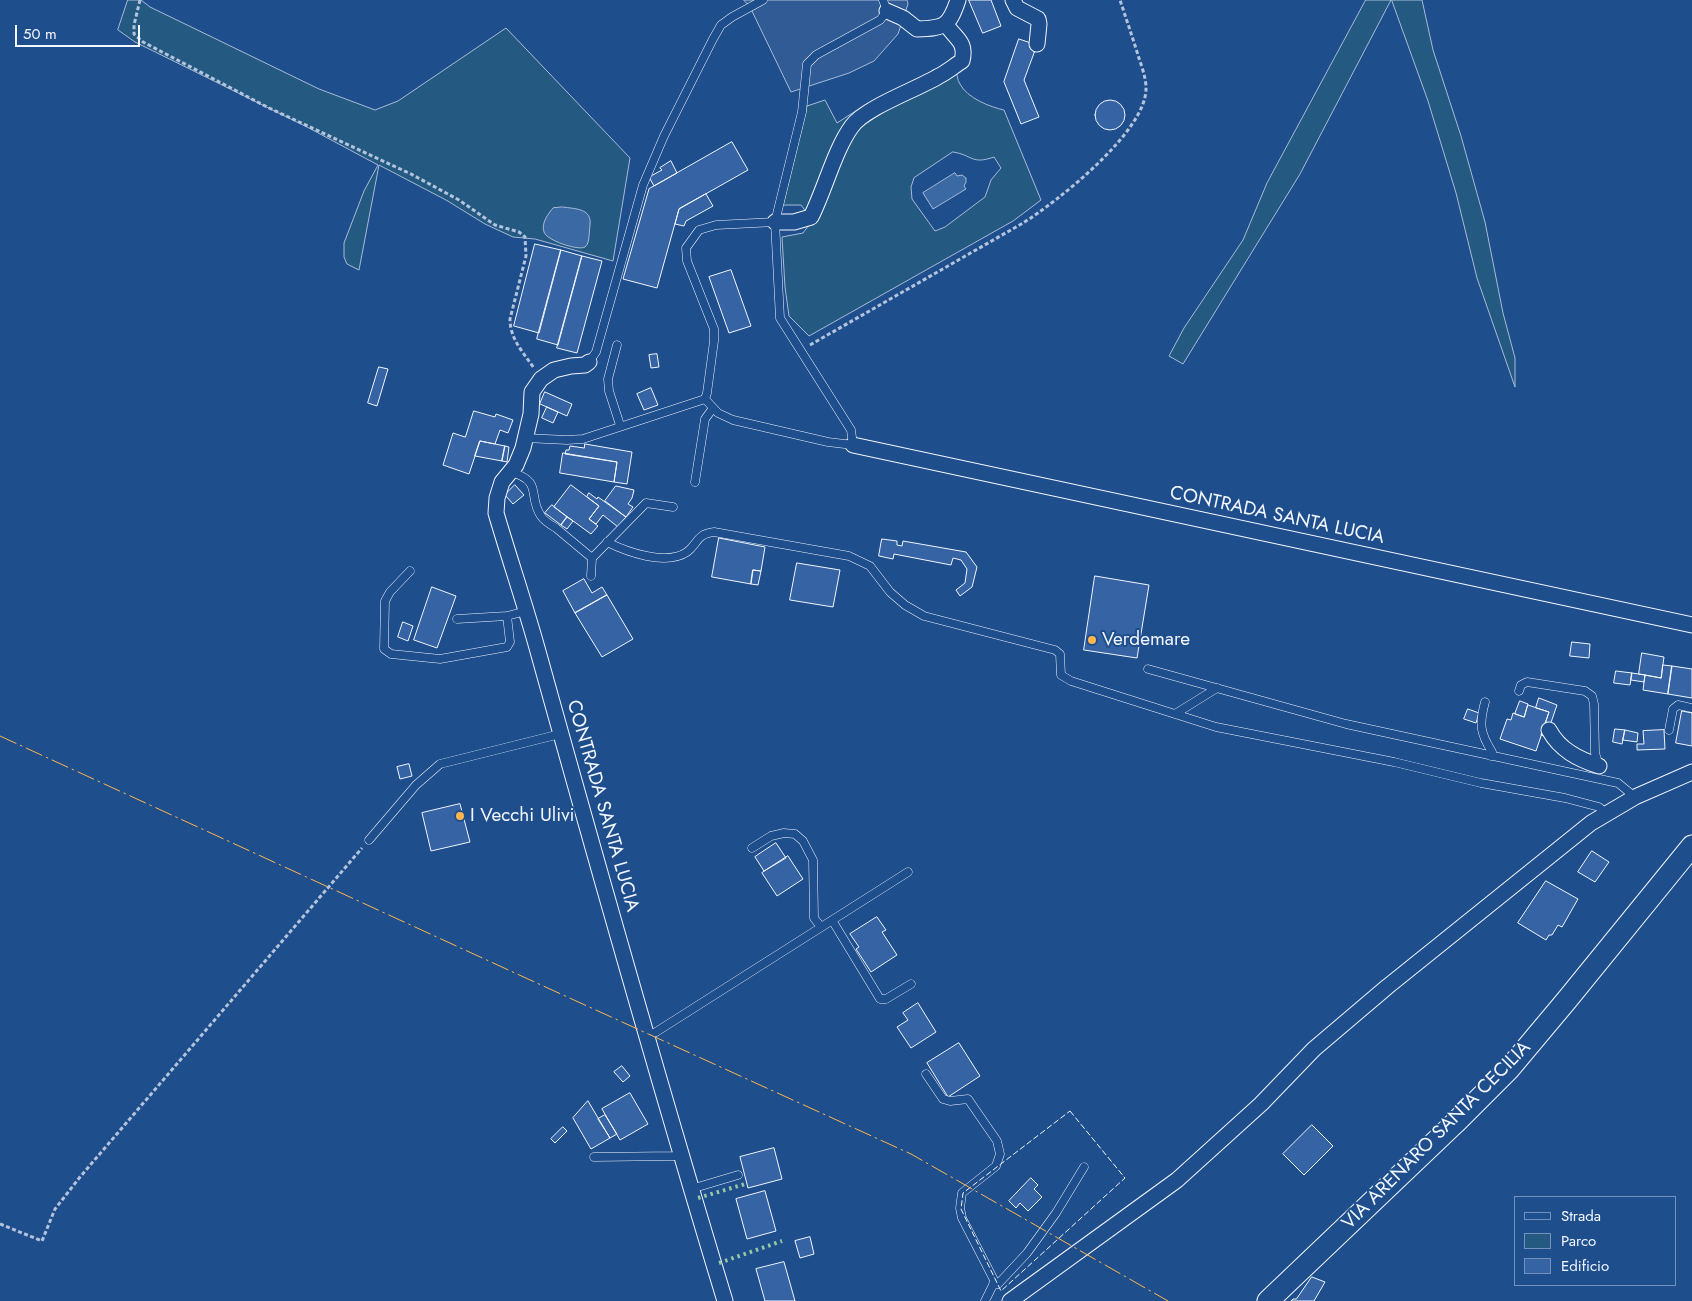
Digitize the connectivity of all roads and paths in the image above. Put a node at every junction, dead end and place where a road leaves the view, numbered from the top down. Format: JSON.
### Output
{"nodes":[{"id":1,"x":140,"y":0,"type":"edge"},
{"id":2,"x":763,"y":0,"type":"edge"},
{"id":3,"x":958,"y":0,"type":"edge"},
{"id":4,"x":1013,"y":0,"type":"edge"},
{"id":5,"x":1120,"y":0,"type":"edge"},
{"id":6,"x":885,"y":5,"type":"edge"},
{"id":7,"x":946,"y":24,"type":"junction"},
{"id":8,"x":1037,"y":44,"type":"dead end"},
{"id":9,"x":775,"y":222,"type":"junction"},
{"id":10,"x":617,"y":345,"type":"dead end"},
{"id":11,"x":801,"y":350,"type":"junction"},
{"id":12,"x":589,"y":362,"type":"joint"},
{"id":13,"x":541,"y":378,"type":"junction"},
{"id":14,"x":705,"y":399,"type":"junction"},
{"id":15,"x":713,"y":408,"type":"junction"},
{"id":16,"x":620,"y":425,"type":"junction"},
{"id":17,"x":525,"y":438,"type":"junction"},
{"id":18,"x":853,"y":445,"type":"junction"},
{"id":19,"x":511,"y":472,"type":"junction"},
{"id":20,"x":695,"y":482,"type":"dead end"},
{"id":21,"x":673,"y":507,"type":"dead end"},
{"id":22,"x":608,"y":542,"type":"junction"},
{"id":23,"x":592,"y":558,"type":"junction"},
{"id":24,"x":410,"y":571,"type":"dead end"},
{"id":25,"x":591,"y":576,"type":"dead end"},
{"id":26,"x":526,"y":611,"type":"junction"},
{"id":27,"x":507,"y":616,"type":"junction"},
{"id":28,"x":457,"y":619,"type":"dead end"},
{"id":29,"x":1692,"y":625,"type":"edge"},
{"id":30,"x":1148,"y":669,"type":"dead end"},
{"id":31,"x":1217,"y":688,"type":"junction"},
{"id":32,"x":1519,"y":691,"type":"dead end"},
{"id":33,"x":1485,"y":702,"type":"dead end"},
{"id":34,"x":1692,"y":708,"type":"edge"},
{"id":35,"x":1175,"y":714,"type":"junction"},
{"id":36,"x":1549,"y":730,"type":"dead end"},
{"id":37,"x":1669,"y":730,"type":"dead end"},
{"id":38,"x":560,"y":734,"type":"junction"},
{"id":39,"x":1491,"y":756,"type":"junction"},
{"id":40,"x":1692,"y":772,"type":"edge"},
{"id":41,"x":1601,"y":773,"type":"junction"},
{"id":42,"x":1635,"y":797,"type":"junction"},
{"id":43,"x":1606,"y":814,"type":"junction"},
{"id":44,"x":369,"y":840,"type":"joint"},
{"id":45,"x":1692,"y":846,"type":"edge"},
{"id":46,"x":752,"y":848,"type":"dead end"},
{"id":47,"x":908,"y":872,"type":"dead end"},
{"id":48,"x":832,"y":920,"type":"junction"},
{"id":49,"x":821,"y":927,"type":"junction"},
{"id":50,"x":911,"y":984,"type":"dead end"},
{"id":51,"x":646,"y":1036,"type":"junction"},
{"id":52,"x":926,"y":1074,"type":"dead end"},
{"id":53,"x":680,"y":1153,"type":"junction"},
{"id":54,"x":594,"y":1157,"type":"dead end"},
{"id":55,"x":1084,"y":1167,"type":"dead end"},
{"id":56,"x":738,"y":1175,"type":"dead end"},
{"id":57,"x":691,"y":1189,"type":"junction"},
{"id":58,"x":0,"y":1224,"type":"edge"},
{"id":59,"x":993,"y":1285,"type":"junction"},
{"id":60,"x":724,"y":1301,"type":"edge"},
{"id":61,"x":984,"y":1301,"type":"edge"},
{"id":62,"x":1010,"y":1301,"type":"edge"},
{"id":63,"x":1268,"y":1301,"type":"edge"}],
"edges":[{"from":1,"to":13,"type":"path"},
{"from":2,"to":12,"type":"lane"},
{"from":3,"to":7,"type":"street"},
{"from":4,"to":8,"type":"street"},
{"from":5,"to":11,"type":"path"},
{"from":6,"to":7,"type":"street"},
{"from":6,"to":9,"type":"lane"},
{"from":7,"to":9,"type":"street"},
{"from":9,"to":11,"type":"lane"},
{"from":9,"to":14,"type":"lane"},
{"from":10,"to":16,"type":"lane"},
{"from":11,"to":18,"type":"lane"},
{"from":12,"to":13,"type":"street"},
{"from":13,"to":17,"type":"street","name":"CONTRADA SANTA LUCIA"},
{"from":14,"to":15,"type":"lane"},
{"from":14,"to":16,"type":"lane"},
{"from":15,"to":18,"type":"lane"},
{"from":15,"to":20,"type":"lane"},
{"from":16,"to":17,"type":"lane"},
{"from":17,"to":19,"type":"street","name":"CONTRADA SANTA LUCIA"},
{"from":18,"to":29,"type":"street","name":"CONTRADA SANTA LUCIA"},
{"from":19,"to":23,"type":"lane"},
{"from":19,"to":26,"type":"street","name":"CONTRADA SANTA LUCIA"},
{"from":21,"to":22,"type":"lane"},
{"from":22,"to":23,"type":"lane"},
{"from":22,"to":35,"type":"lane"},
{"from":23,"to":25,"type":"lane"},
{"from":24,"to":27,"type":"lane"},
{"from":26,"to":27,"type":"lane"},
{"from":26,"to":38,"type":"street","name":"CONTRADA SANTA LUCIA"},
{"from":27,"to":28,"type":"lane"},
{"from":30,"to":31,"type":"lane"},
{"from":31,"to":35,"type":"lane"},
{"from":31,"to":39,"type":"lane"},
{"from":32,"to":41,"type":"lane"},
{"from":33,"to":39,"type":"lane"},
{"from":34,"to":37,"type":"lane"},
{"from":35,"to":43,"type":"lane"},
{"from":36,"to":41,"type":"street"},
{"from":38,"to":44,"type":"lane"},
{"from":38,"to":51,"type":"street","name":"CONTRADA SANTA LUCIA"},
{"from":39,"to":41,"type":"lane"},
{"from":40,"to":42,"type":"street"},
{"from":41,"to":42,"type":"lane"},
{"from":42,"to":43,"type":"street"},
{"from":43,"to":62,"type":"street"},
{"from":44,"to":58,"type":"path"},
{"from":45,"to":63,"type":"street","name":"VIA ARENARO SANTA CECILIA"},
{"from":46,"to":49,"type":"lane"},
{"from":47,"to":48,"type":"lane"},
{"from":48,"to":49,"type":"lane"},
{"from":48,"to":50,"type":"lane"},
{"from":49,"to":51,"type":"lane"},
{"from":51,"to":53,"type":"street","name":"CONTRADA SANTA LUCIA"},
{"from":52,"to":59,"type":"lane"},
{"from":53,"to":54,"type":"lane"},
{"from":53,"to":57,"type":"street","name":"CONTRADA SANTA LUCIA"},
{"from":55,"to":59,"type":"lane"},
{"from":56,"to":57,"type":"lane"},
{"from":57,"to":60,"type":"street","name":"CONTRADA SANTA LUCIA"},
{"from":59,"to":61,"type":"lane"}]}
